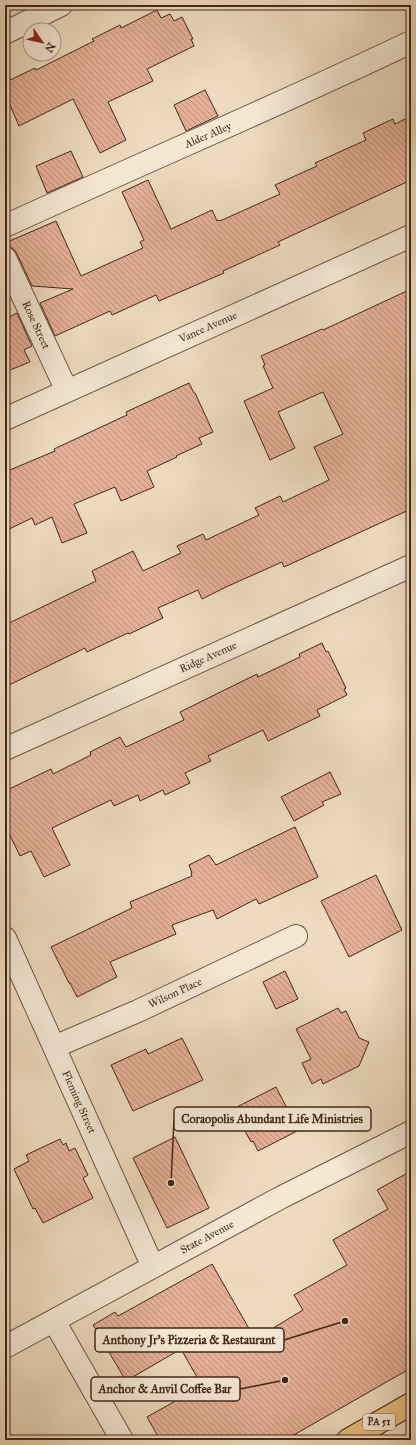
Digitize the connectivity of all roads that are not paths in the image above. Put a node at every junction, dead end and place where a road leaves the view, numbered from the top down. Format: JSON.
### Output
{"nodes":[{"id":1,"x":61,"y":5,"type":"edge"},
{"id":2,"x":5,"y":33,"type":"edge"},
{"id":3,"x":411,"y":42,"type":"edge"},
{"id":4,"x":5,"y":226,"type":"edge"},
{"id":5,"x":411,"y":236,"type":"edge"},
{"id":6,"x":5,"y":258,"type":"edge"},
{"id":7,"x":67,"y":391,"type":"junction"},
{"id":8,"x":5,"y":419,"type":"edge"},
{"id":9,"x":411,"y":566,"type":"edge"},
{"id":10,"x":5,"y":749,"type":"edge"},
{"id":11,"x":296,"y":936,"type":"dead end"},
{"id":12,"x":5,"y":938,"type":"edge"},
{"id":13,"x":54,"y":1047,"type":"junction"},
{"id":14,"x":411,"y":1132,"type":"edge"},
{"id":15,"x":153,"y":1267,"type":"junction"},
{"id":16,"x":54,"y":1321,"type":"junction"},
{"id":17,"x":5,"y":1347,"type":"edge"},
{"id":18,"x":411,"y":1404,"type":"edge"},
{"id":19,"x":122,"y":1440,"type":"edge"},
{"id":20,"x":348,"y":1440,"type":"edge"}],
"edges":[{"from":1,"to":2,"type":"street"},
{"from":3,"to":4,"type":"street","name":"Alder Alley"},
{"from":5,"to":7,"type":"street","name":"Vance Avenue"},
{"from":6,"to":7,"type":"street","name":"Rose Street"},
{"from":7,"to":8,"type":"street","name":"Vance Avenue"},
{"from":9,"to":10,"type":"street","name":"Ridge Avenue"},
{"from":11,"to":13,"type":"street","name":"Wilson Place"},
{"from":12,"to":13,"type":"street","name":"Fleming Street"},
{"from":13,"to":15,"type":"street","name":"Fleming Street"},
{"from":14,"to":15,"type":"street","name":"State Avenue"},
{"from":15,"to":16,"type":"street","name":"State Avenue"},
{"from":16,"to":17,"type":"street","name":"State Avenue"},
{"from":16,"to":19,"type":"street"},
{"from":18,"to":20,"type":"main road","number":"PA 51"}]}
